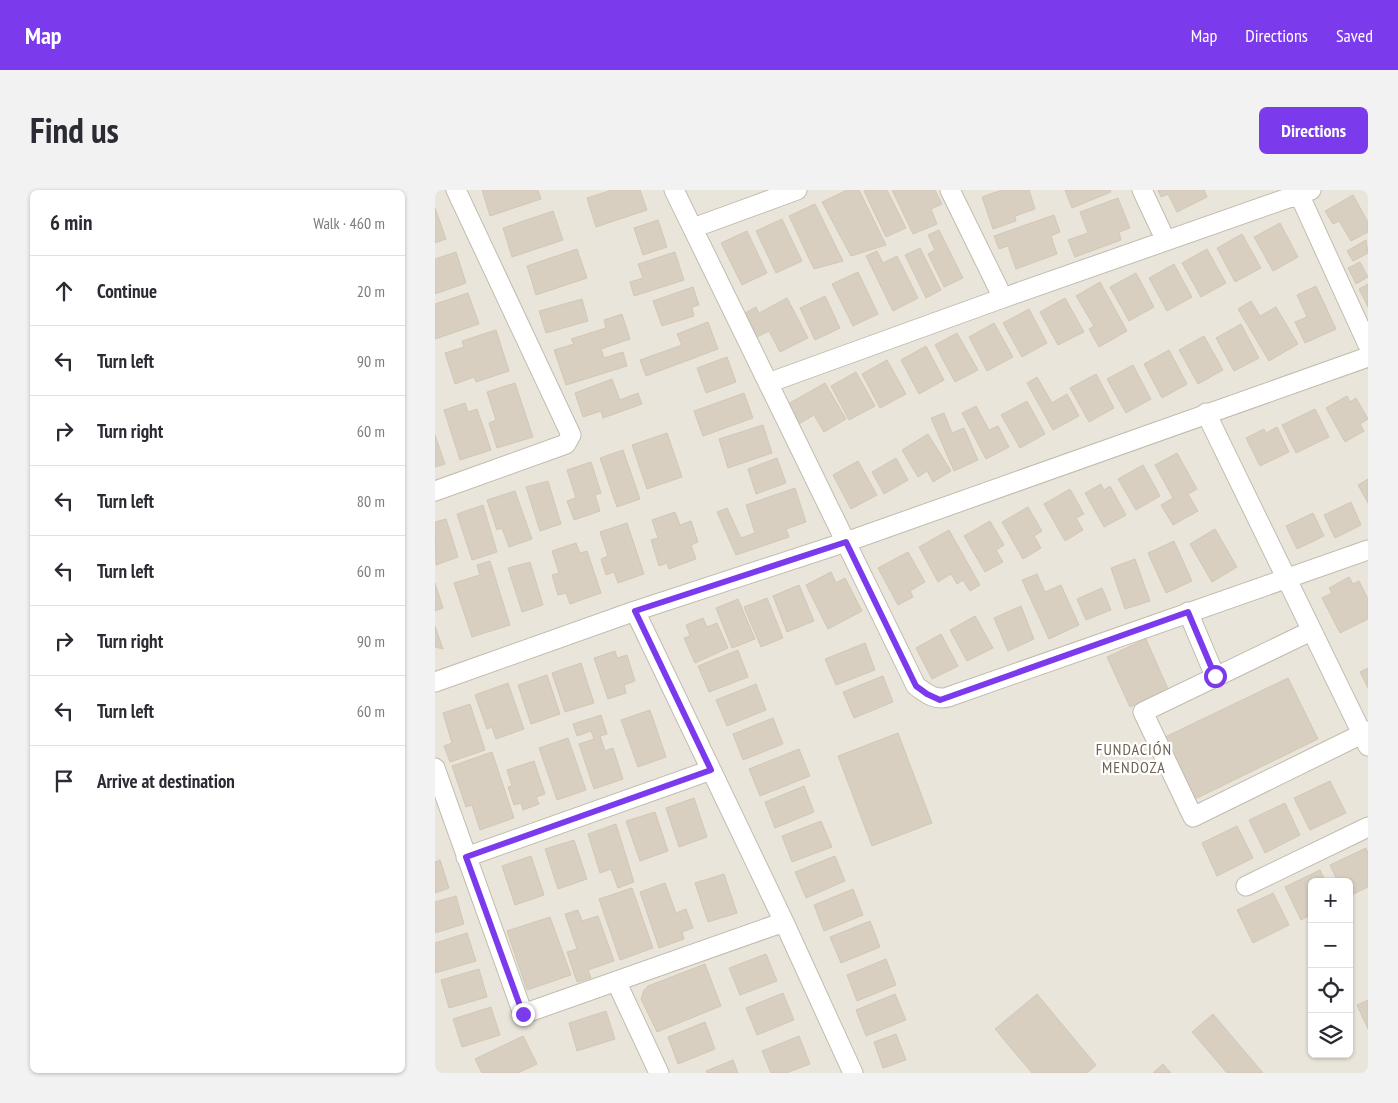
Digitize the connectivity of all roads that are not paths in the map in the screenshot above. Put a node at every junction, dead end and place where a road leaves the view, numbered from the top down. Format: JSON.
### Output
{"nodes":[{"id":1,"x":456,"y":190,"type":"edge"},
{"id":2,"x":674,"y":190,"type":"edge"},
{"id":3,"x":797,"y":190,"type":"edge"},
{"id":4,"x":950,"y":190,"type":"edge"},
{"id":5,"x":1142,"y":190,"type":"edge"},
{"id":6,"x":1305,"y":192,"type":"edge"},
{"id":7,"x":693,"y":228,"type":"junction"},
{"id":8,"x":1166,"y":241,"type":"junction"},
{"id":9,"x":1003,"y":298,"type":"junction"},
{"id":10,"x":1368,"y":345,"type":"edge"},
{"id":11,"x":1368,"y":357,"type":"edge"},
{"id":12,"x":769,"y":383,"type":"junction"},
{"id":13,"x":1206,"y":413,"type":"junction"},
{"id":14,"x":435,"y":491,"type":"edge"},
{"id":15,"x":846,"y":542,"type":"junction"},
{"id":16,"x":1368,"y":550,"type":"edge"},
{"id":17,"x":1285,"y":578,"type":"junction"},
{"id":18,"x":635,"y":611,"type":"junction"},
{"id":19,"x":1188,"y":612,"type":"junction"},
{"id":20,"x":1311,"y":631,"type":"junction"},
{"id":21,"x":1215,"y":676,"type":"junction"},
{"id":22,"x":435,"y":682,"type":"edge"},
{"id":23,"x":1366,"y":737,"type":"edge"},
{"id":24,"x":435,"y":768,"type":"edge"},
{"id":25,"x":711,"y":770,"type":"junction"},
{"id":26,"x":1368,"y":827,"type":"edge"},
{"id":27,"x":466,"y":857,"type":"junction"},
{"id":28,"x":1246,"y":886,"type":"dead end"},
{"id":29,"x":785,"y":922,"type":"junction"},
{"id":30,"x":616,"y":981,"type":"junction"},
{"id":31,"x":659,"y":1073,"type":"edge"},
{"id":32,"x":853,"y":1073,"type":"edge"}],
"edges":[{"from":1,"to":14,"type":"street"},
{"from":2,"to":7,"type":"street"},
{"from":3,"to":7,"type":"street"},
{"from":4,"to":9,"type":"street"},
{"from":5,"to":8,"type":"street"},
{"from":6,"to":8,"type":"street"},
{"from":6,"to":10,"type":"street"},
{"from":7,"to":12,"type":"street"},
{"from":8,"to":9,"type":"street"},
{"from":9,"to":12,"type":"street"},
{"from":11,"to":13,"type":"street"},
{"from":12,"to":15,"type":"street"},
{"from":13,"to":15,"type":"street"},
{"from":13,"to":17,"type":"street"},
{"from":15,"to":18,"type":"street"},
{"from":15,"to":19,"type":"street"},
{"from":16,"to":17,"type":"street"},
{"from":17,"to":19,"type":"street"},
{"from":17,"to":20,"type":"street"},
{"from":18,"to":22,"type":"street"},
{"from":18,"to":25,"type":"street"},
{"from":19,"to":21,"type":"street"},
{"from":20,"to":21,"type":"street"},
{"from":20,"to":23,"type":"street"},
{"from":21,"to":23,"type":"street"},
{"from":24,"to":27,"type":"street"},
{"from":25,"to":27,"type":"street"},
{"from":25,"to":29,"type":"street"},
{"from":26,"to":28,"type":"street"},
{"from":27,"to":30,"type":"street"},
{"from":29,"to":30,"type":"street"},
{"from":29,"to":32,"type":"street"},
{"from":30,"to":31,"type":"street"}]}
